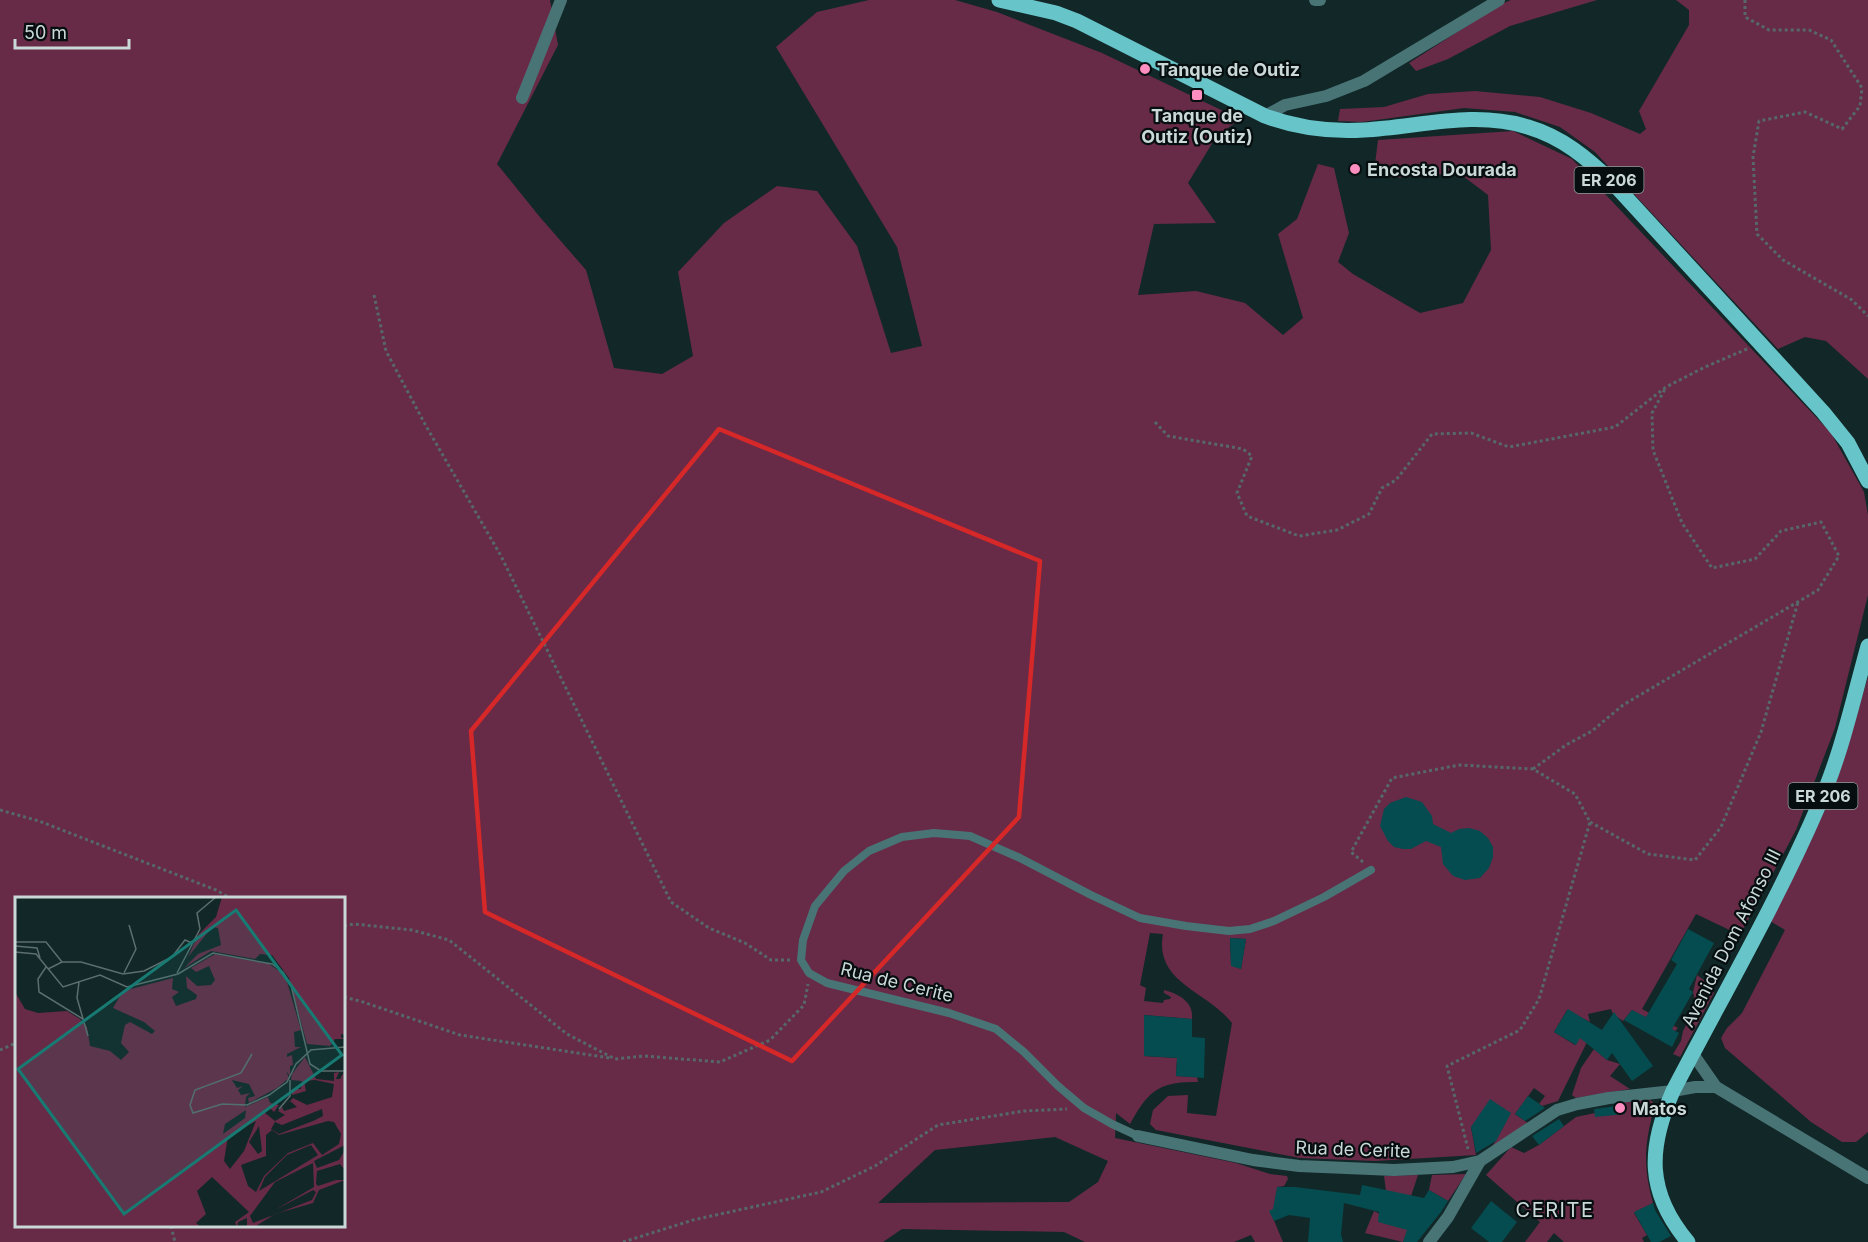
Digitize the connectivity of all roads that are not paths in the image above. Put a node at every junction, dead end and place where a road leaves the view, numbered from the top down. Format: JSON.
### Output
{"nodes":[{"id":1,"x":561,"y":0,"type":"edge"},
{"id":2,"x":999,"y":0,"type":"edge"},
{"id":3,"x":1315,"y":0,"type":"edge"},
{"id":4,"x":1320,"y":0,"type":"edge"},
{"id":5,"x":1491,"y":2,"type":"edge"},
{"id":6,"x":522,"y":98,"type":"dead end"},
{"id":7,"x":1265,"y":116,"type":"junction"},
{"id":8,"x":1868,"y":481,"type":"edge"},
{"id":9,"x":1868,"y":646,"type":"edge"},
{"id":10,"x":1371,"y":870,"type":"road end"},
{"id":11,"x":1693,"y":1054,"type":"junction"},
{"id":12,"x":1716,"y":1087,"type":"junction"},
{"id":13,"x":1673,"y":1091,"type":"junction"},
{"id":14,"x":1138,"y":1136,"type":"joint"},
{"id":15,"x":1476,"y":1162,"type":"junction"},
{"id":16,"x":1868,"y":1178,"type":"edge"},
{"id":17,"x":1429,"y":1242,"type":"edge"},
{"id":18,"x":1688,"y":1242,"type":"edge"}],
"edges":[{"from":1,"to":6,"type":"street"},
{"from":2,"to":7,"type":"main road","number":"ER 206"},
{"from":3,"to":4,"type":"street"},
{"from":5,"to":7,"type":"street"},
{"from":7,"to":8,"type":"main road","number":"ER 206"},
{"from":9,"to":11,"type":"main road","name":"Avenida Dom Afonso III","number":"ER 206"},
{"from":10,"to":14,"type":"lane","name":"Rua de Cerite"},
{"from":11,"to":12,"type":"street"},
{"from":11,"to":13,"type":"main road","name":"Avenida Dom Afonso III","number":"ER 206"},
{"from":12,"to":13,"type":"street","name":"Rua de Cerite"},
{"from":12,"to":16,"type":"street"},
{"from":13,"to":15,"type":"street","name":"Rua de Cerite"},
{"from":13,"to":18,"type":"main road","name":"Avenida Dom Afonso III","number":"ER 206"},
{"from":14,"to":15,"type":"street","name":"Rua de Cerite"},
{"from":15,"to":17,"type":"street","name":"Rua de Cerite"}]}
